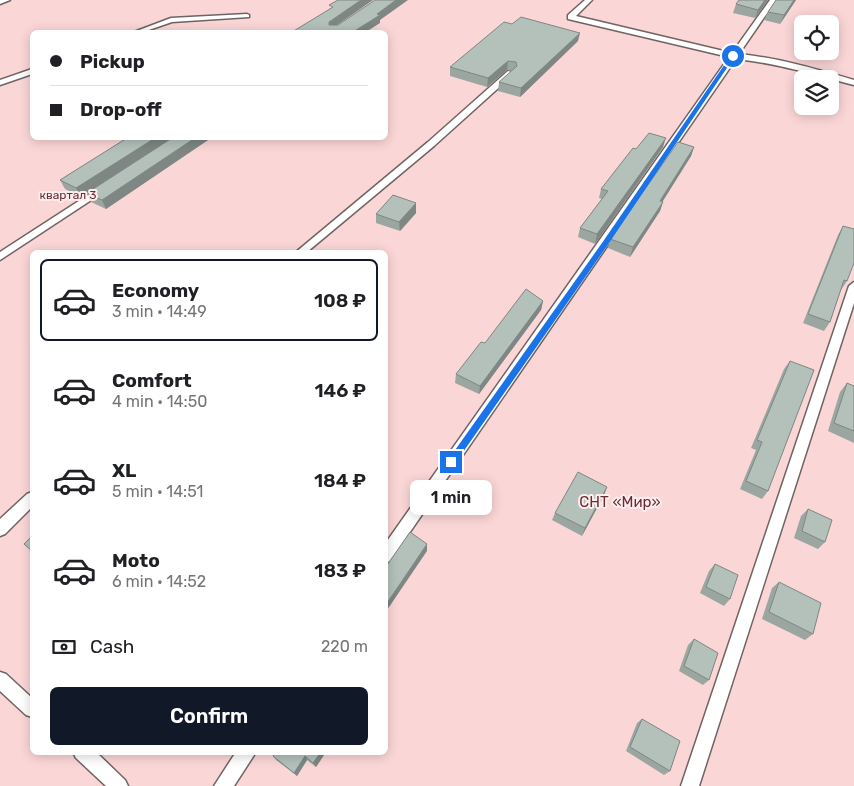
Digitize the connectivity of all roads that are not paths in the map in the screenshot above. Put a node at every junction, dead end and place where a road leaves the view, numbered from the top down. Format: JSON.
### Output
{"nodes":[{"id":1,"x":7,"y":0,"type":"edge"},
{"id":2,"x":589,"y":0,"type":"edge"},
{"id":3,"x":773,"y":0,"type":"edge"},
{"id":4,"x":0,"y":2,"type":"edge"},
{"id":5,"x":247,"y":16,"type":"dead end"},
{"id":6,"x":144,"y":30,"type":"edge"},
{"id":7,"x":733,"y":56,"type":"junction"},
{"id":8,"x":30,"y":72,"type":"edge"},
{"id":9,"x":511,"y":73,"type":"edge"},
{"id":10,"x":0,"y":83,"type":"edge"},
{"id":11,"x":854,"y":83,"type":"edge"},
{"id":12,"x":115,"y":181,"type":"edge"},
{"id":13,"x":303,"y":250,"type":"edge"},
{"id":14,"x":0,"y":257,"type":"edge"},
{"id":15,"x":854,"y":286,"type":"edge"},
{"id":16,"x":30,"y":500,"type":"edge"},
{"id":17,"x":0,"y":529,"type":"edge"},
{"id":18,"x":388,"y":552,"type":"edge"},
{"id":19,"x":0,"y":680,"type":"edge"},
{"id":20,"x":30,"y":706,"type":"edge"},
{"id":21,"x":85,"y":755,"type":"edge"},
{"id":22,"x":245,"y":755,"type":"edge"},
{"id":23,"x":119,"y":786,"type":"edge"},
{"id":24,"x":223,"y":786,"type":"edge"},
{"id":25,"x":690,"y":786,"type":"edge"}],
"edges":[{"from":1,"to":4,"type":"lane"},
{"from":2,"to":7,"type":"lane"},
{"from":3,"to":7,"type":"lane"},
{"from":5,"to":6,"type":"lane"},
{"from":7,"to":11,"type":"lane"},
{"from":7,"to":18,"type":"lane"},
{"from":8,"to":10,"type":"lane"},
{"from":9,"to":13,"type":"lane"},
{"from":12,"to":14,"type":"lane"},
{"from":15,"to":25,"type":"lane"},
{"from":16,"to":17,"type":"lane"},
{"from":19,"to":20,"type":"lane"},
{"from":21,"to":23,"type":"lane"},
{"from":22,"to":24,"type":"lane"}]}
